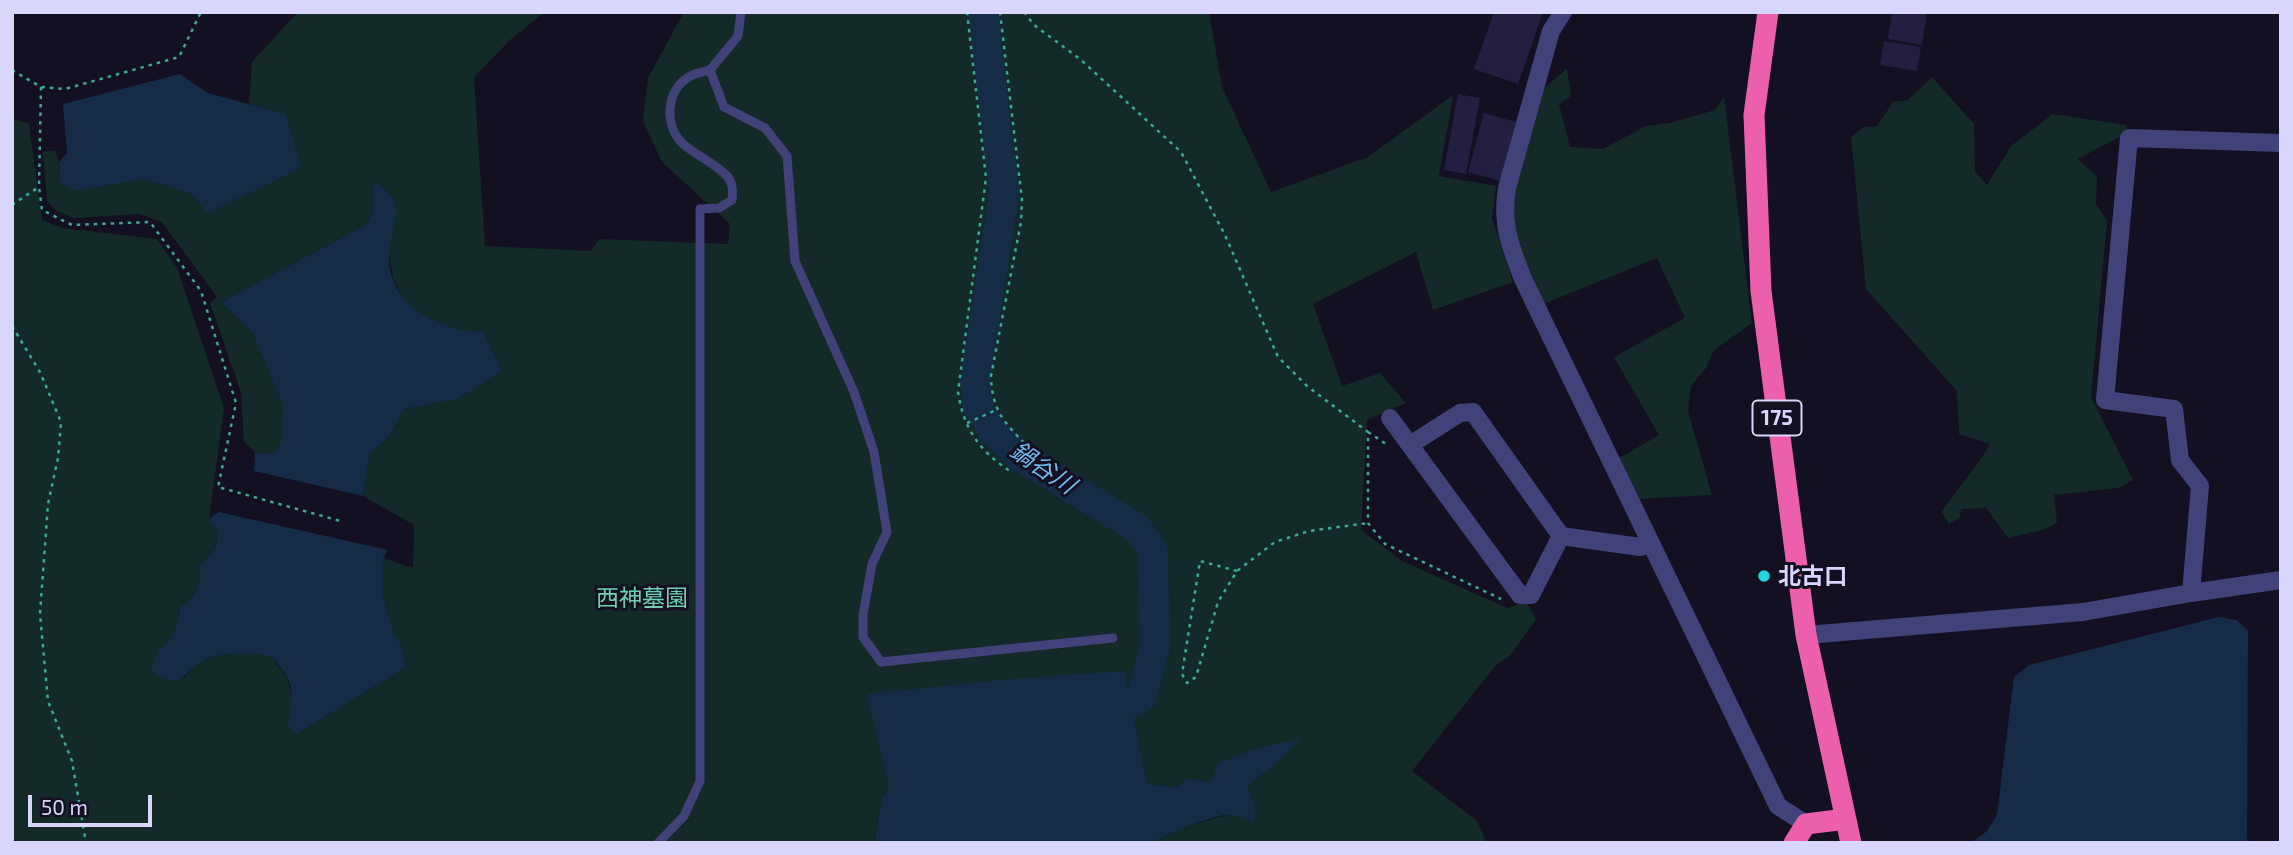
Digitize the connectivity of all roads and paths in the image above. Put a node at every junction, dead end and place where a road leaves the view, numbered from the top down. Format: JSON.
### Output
{"nodes":[{"id":1,"x":201,"y":12,"type":"edge"},
{"id":2,"x":741,"y":12,"type":"edge"},
{"id":3,"x":967,"y":12,"type":"edge"},
{"id":4,"x":1000,"y":12,"type":"edge"},
{"id":5,"x":1024,"y":12,"type":"edge"},
{"id":6,"x":1563,"y":12,"type":"edge"},
{"id":7,"x":1768,"y":12,"type":"edge"},
{"id":8,"x":12,"y":70,"type":"edge"},
{"id":9,"x":710,"y":70,"type":"junction"},
{"id":10,"x":41,"y":87,"type":"junction"},
{"id":11,"x":2281,"y":143,"type":"edge"},
{"id":12,"x":39,"y":187,"type":"junction"},
{"id":13,"x":12,"y":205,"type":"edge"},
{"id":14,"x":12,"y":326,"type":"edge"},
{"id":15,"x":996,"y":410,"type":"junction"},
{"id":16,"x":1390,"y":418,"type":"dead end"},
{"id":17,"x":966,"y":423,"type":"junction"},
{"id":18,"x":1410,"y":445,"type":"junction"},
{"id":19,"x":1027,"y":446,"type":"dead end"},
{"id":20,"x":1013,"y":473,"type":"dead end"},
{"id":21,"x":344,"y":522,"type":"dead end"},
{"id":22,"x":1368,"y":523,"type":"junction"},
{"id":23,"x":1561,"y":537,"type":"junction"},
{"id":24,"x":1651,"y":544,"type":"junction"},
{"id":25,"x":1237,"y":571,"type":"junction"},
{"id":26,"x":2281,"y":580,"type":"edge"},
{"id":27,"x":2191,"y":593,"type":"junction"},
{"id":28,"x":1520,"y":595,"type":"junction"},
{"id":29,"x":1806,"y":635,"type":"junction"},
{"id":30,"x":1114,"y":638,"type":"dead end"},
{"id":31,"x":1846,"y":819,"type":"junction"},
{"id":32,"x":1806,"y":824,"type":"junction"},
{"id":33,"x":86,"y":843,"type":"edge"},
{"id":34,"x":658,"y":843,"type":"edge"},
{"id":35,"x":1794,"y":843,"type":"edge"},
{"id":36,"x":1851,"y":843,"type":"edge"}],
"edges":[{"from":1,"to":10,"type":"path"},
{"from":2,"to":9,"type":"lane"},
{"from":3,"to":17,"type":"path"},
{"from":4,"to":15,"type":"path"},
{"from":5,"to":22,"type":"path"},
{"from":6,"to":24,"type":"street"},
{"from":7,"to":29,"type":"highway","number":"175"},
{"from":8,"to":10,"type":"path"},
{"from":9,"to":30,"type":"lane"},
{"from":9,"to":34,"type":"lane"},
{"from":10,"to":12,"type":"path"},
{"from":11,"to":27,"type":"street"},
{"from":12,"to":13,"type":"path"},
{"from":12,"to":21,"type":"path"},
{"from":14,"to":33,"type":"path"},
{"from":15,"to":17,"type":"path"},
{"from":15,"to":19,"type":"path"},
{"from":16,"to":18,"type":"street"},
{"from":17,"to":20,"type":"path"},
{"from":18,"to":23,"type":"street"},
{"from":18,"to":28,"type":"street"},
{"from":22,"to":25,"type":"path"},
{"from":22,"to":28,"type":"path"},
{"from":23,"to":24,"type":"street"},
{"from":23,"to":28,"type":"street"},
{"from":24,"to":32,"type":"street"},
{"from":25,"to":25,"type":"path"},
{"from":26,"to":27,"type":"street"},
{"from":27,"to":29,"type":"street"},
{"from":29,"to":31,"type":"highway","number":"175"},
{"from":31,"to":32,"type":"highway"},
{"from":31,"to":36,"type":"highway","number":"175"},
{"from":32,"to":35,"type":"highway"}]}
